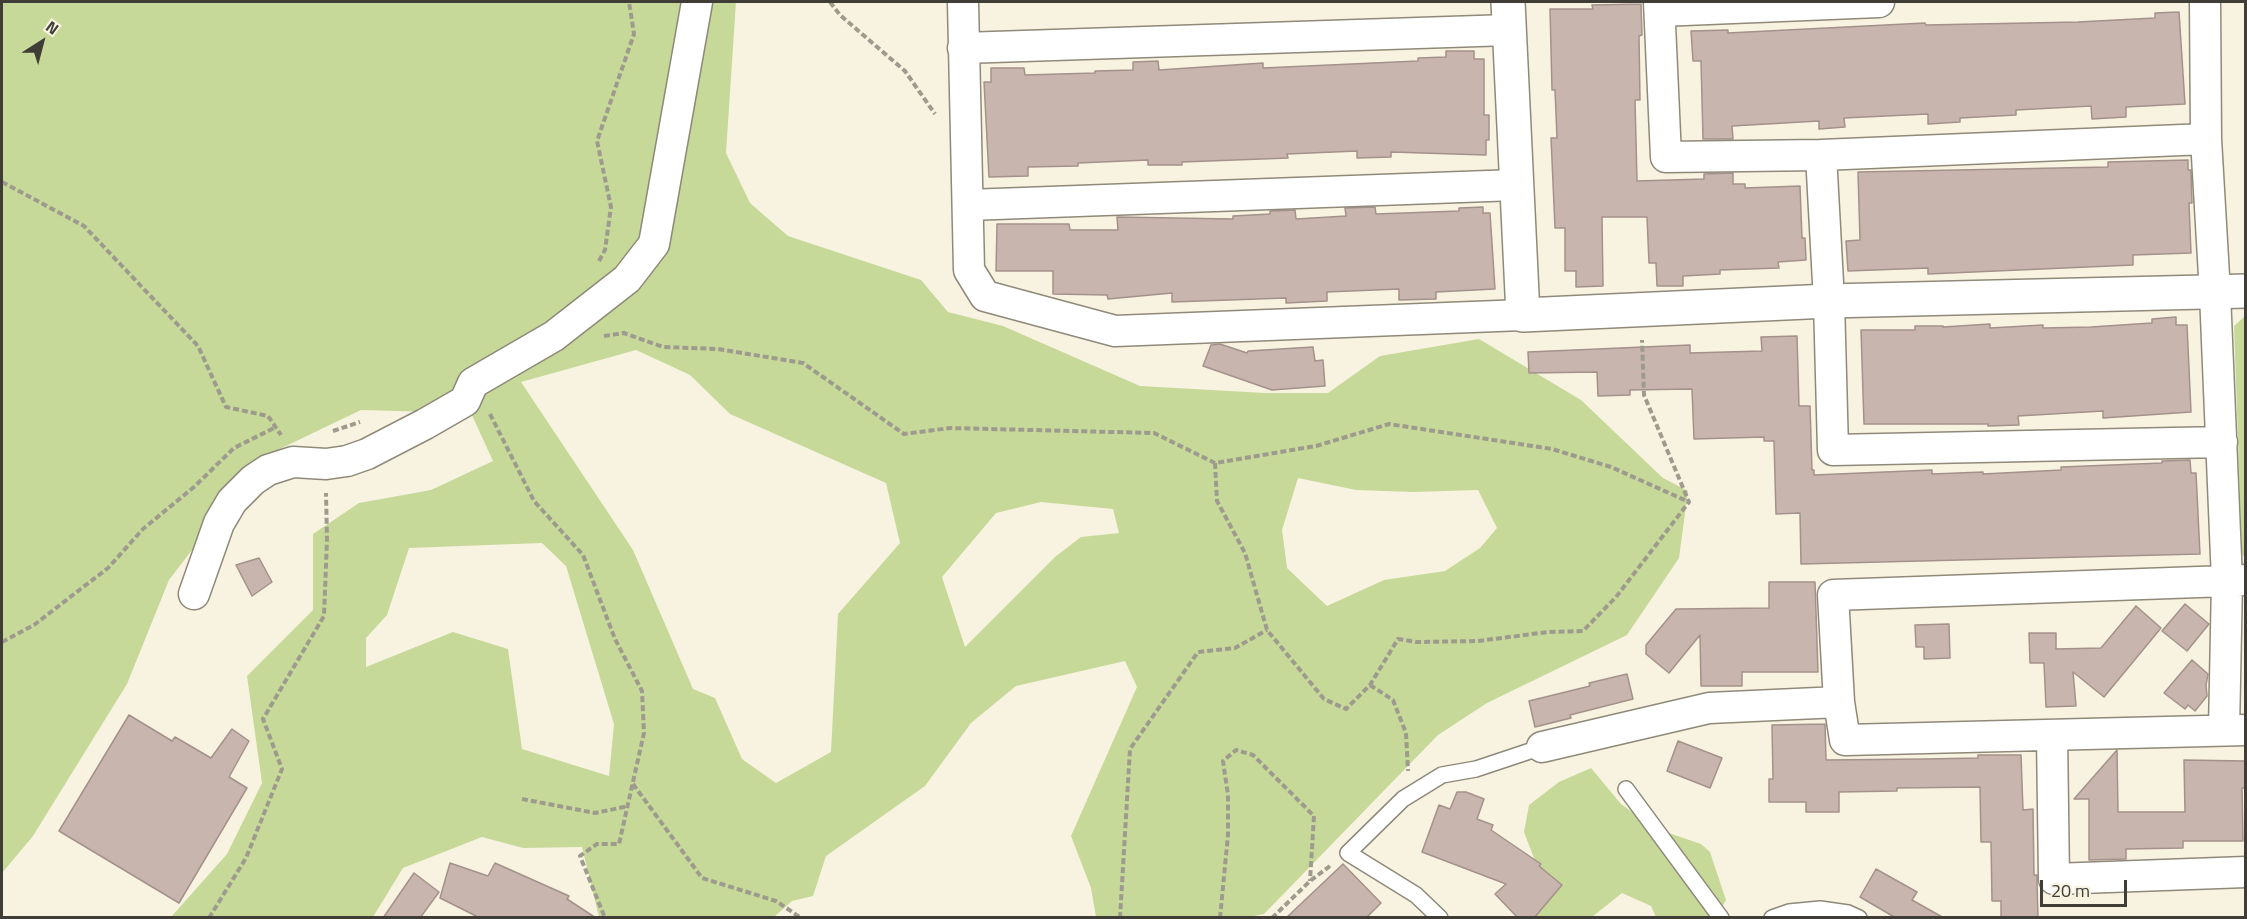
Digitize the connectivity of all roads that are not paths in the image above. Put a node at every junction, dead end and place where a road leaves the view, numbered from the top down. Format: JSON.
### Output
{"nodes":[{"id":1,"x":697,"y":2,"type":"edge"},
{"id":2,"x":963,"y":2,"type":"edge"},
{"id":3,"x":1879,"y":2,"type":"edge"},
{"id":4,"x":2205,"y":2,"type":"edge"},
{"id":5,"x":1660,"y":6,"type":"edge"},
{"id":6,"x":1508,"y":16,"type":"edge"},
{"id":7,"x":963,"y":48,"type":"junction"},
{"id":8,"x":2206,"y":139,"type":"junction"},
{"id":9,"x":1821,"y":155,"type":"junction"},
{"id":10,"x":1516,"y":186,"type":"junction"},
{"id":11,"x":968,"y":205,"type":"junction"},
{"id":12,"x":2230,"y":292,"type":"edge"},
{"id":13,"x":1829,"y":301,"type":"junction"},
{"id":14,"x":1523,"y":315,"type":"junction"},
{"id":15,"x":2222,"y":442,"type":"junction"},
{"id":16,"x":2236,"y":580,"type":"edge"},
{"id":17,"x":194,"y":594,"type":"dead end"},
{"id":18,"x":1839,"y":702,"type":"junction"},
{"id":19,"x":2235,"y":730,"type":"edge"},
{"id":20,"x":2052,"y":735,"type":"junction"},
{"id":21,"x":1542,"y":747,"type":"joint"},
{"id":22,"x":1626,"y":789,"type":"dead end"},
{"id":23,"x":2246,"y":872,"type":"edge"},
{"id":24,"x":1440,"y":918,"type":"edge"},
{"id":25,"x":1721,"y":918,"type":"edge"},
{"id":26,"x":1772,"y":918,"type":"edge"},
{"id":27,"x":1859,"y":918,"type":"edge"}],
"edges":[{"from":1,"to":17,"type":"street"},
{"from":2,"to":7,"type":"street"},
{"from":3,"to":5,"type":"street"},
{"from":4,"to":8,"type":"street"},
{"from":5,"to":9,"type":"street"},
{"from":6,"to":7,"type":"street"},
{"from":6,"to":10,"type":"street"},
{"from":7,"to":11,"type":"street"},
{"from":8,"to":9,"type":"street"},
{"from":8,"to":12,"type":"street"},
{"from":9,"to":13,"type":"street"},
{"from":10,"to":11,"type":"street"},
{"from":10,"to":14,"type":"street"},
{"from":11,"to":14,"type":"street"},
{"from":12,"to":13,"type":"street"},
{"from":12,"to":15,"type":"street"},
{"from":13,"to":14,"type":"street"},
{"from":13,"to":15,"type":"street"},
{"from":15,"to":16,"type":"street"},
{"from":16,"to":18,"type":"street"},
{"from":16,"to":19,"type":"street"},
{"from":18,"to":20,"type":"street"},
{"from":18,"to":21,"type":"street"},
{"from":19,"to":20,"type":"street"},
{"from":20,"to":23,"type":"street"},
{"from":21,"to":24,"type":"lane"},
{"from":22,"to":25,"type":"lane"},
{"from":26,"to":27,"type":"lane"}]}
